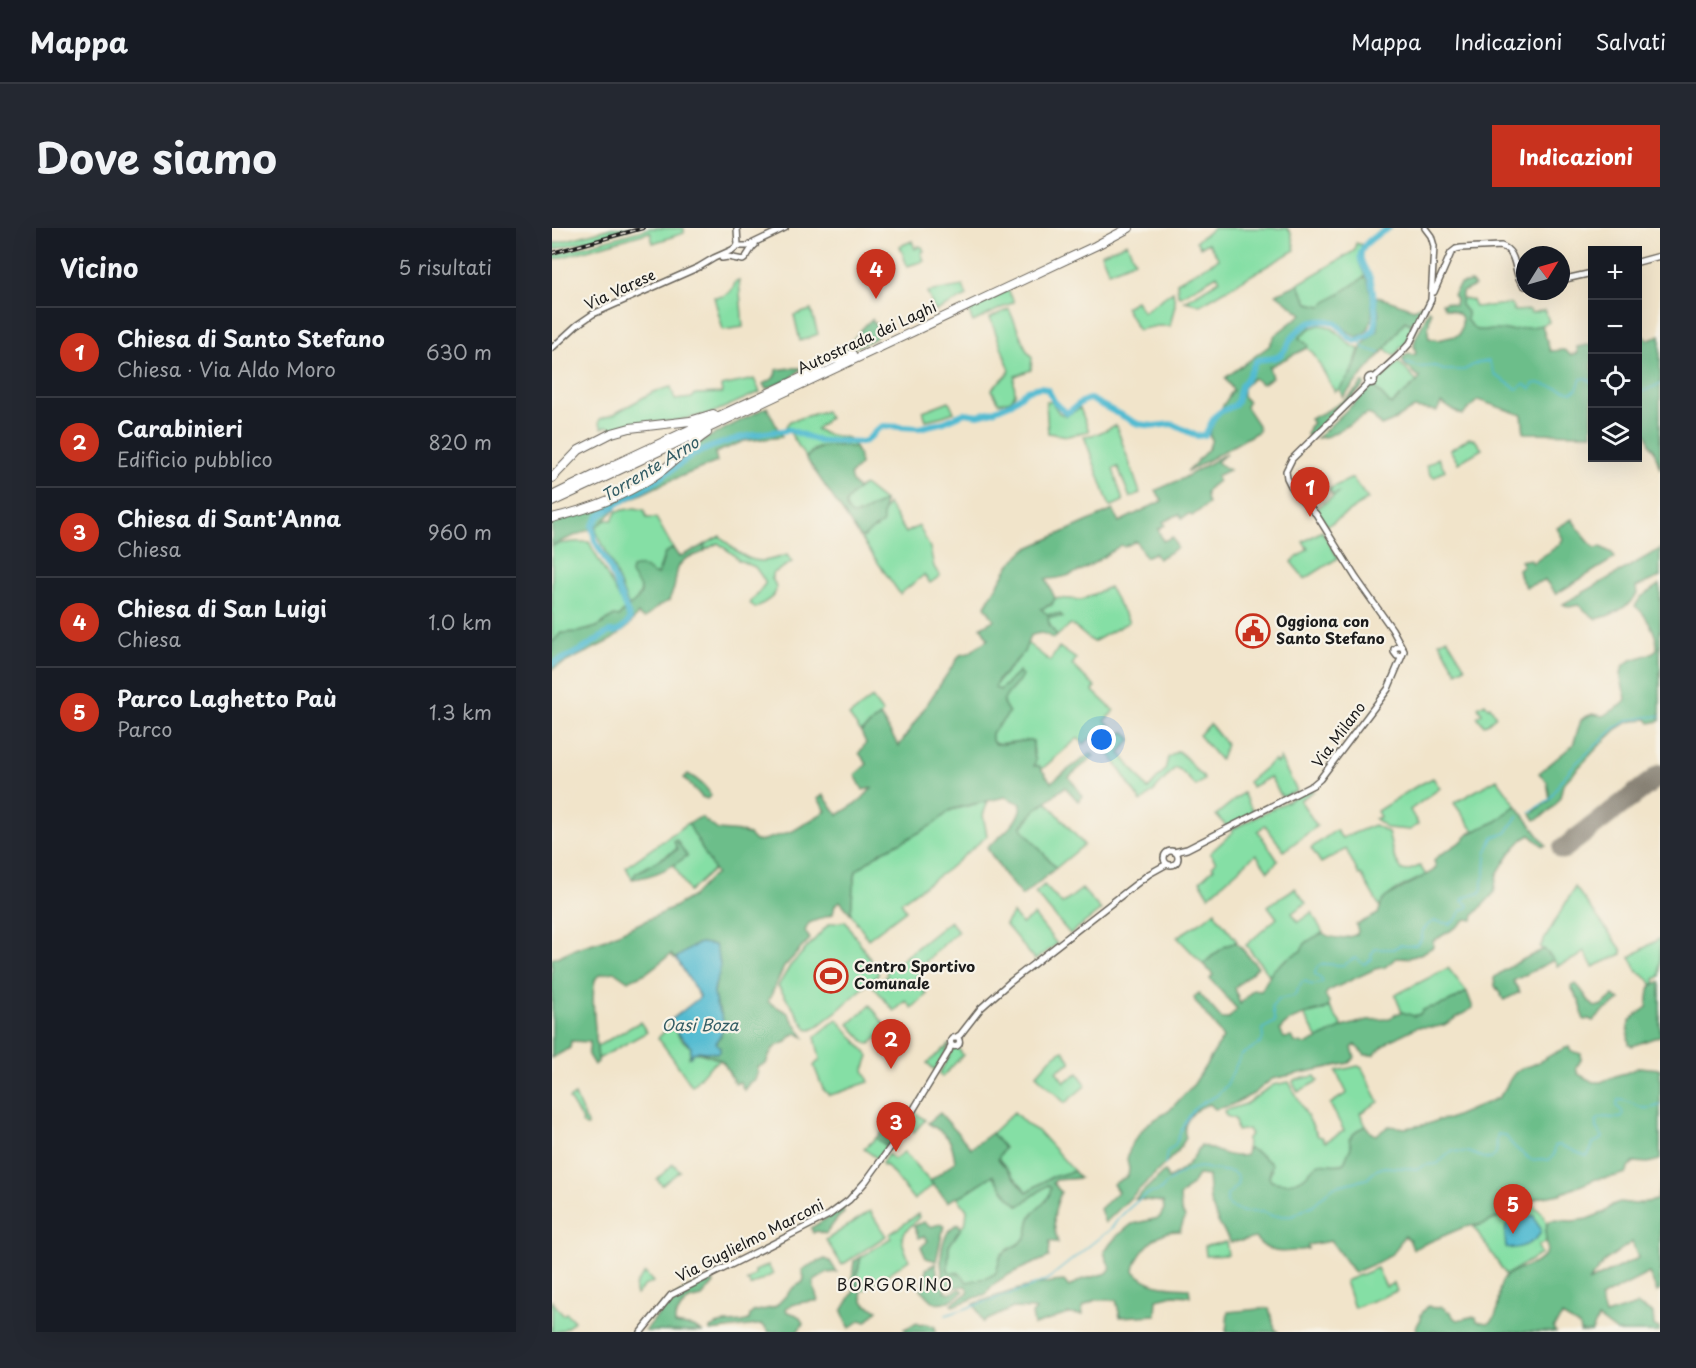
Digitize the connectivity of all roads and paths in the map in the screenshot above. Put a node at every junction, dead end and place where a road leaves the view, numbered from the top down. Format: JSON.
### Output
{"nodes":[{"id":1,"x":736,"y":228,"type":"edge"},
{"id":2,"x":784,"y":228,"type":"edge"},
{"id":3,"x":1120,"y":228,"type":"edge"},
{"id":4,"x":1129,"y":228,"type":"edge"},
{"id":5,"x":1425,"y":228,"type":"edge"},
{"id":6,"x":763,"y":239,"type":"junction"},
{"id":7,"x":739,"y":247,"type":"junction"},
{"id":8,"x":748,"y":252,"type":"junction"},
{"id":9,"x":1660,"y":256,"type":"edge"},
{"id":10,"x":735,"y":258,"type":"junction"},
{"id":11,"x":1642,"y":261,"type":"edge"},
{"id":12,"x":705,"y":263,"type":"junction"},
{"id":13,"x":1516,"y":267,"type":"edge"},
{"id":14,"x":1432,"y":274,"type":"junction"},
{"id":15,"x":1441,"y":274,"type":"junction"},
{"id":16,"x":1588,"y":274,"type":"edge"},
{"id":17,"x":1570,"y":278,"type":"edge"},
{"id":18,"x":1434,"y":283,"type":"junction"},
{"id":19,"x":1425,"y":312,"type":"junction"},
{"id":20,"x":552,"y":348,"type":"edge"},
{"id":21,"x":852,"y":354,"type":"junction"},
{"id":22,"x":799,"y":385,"type":"junction"},
{"id":23,"x":613,"y":470,"type":"junction"},
{"id":24,"x":552,"y":478,"type":"edge"},
{"id":25,"x":552,"y":496,"type":"edge"},
{"id":26,"x":552,"y":502,"type":"edge"},
{"id":27,"x":552,"y":518,"type":"edge"},
{"id":28,"x":1187,"y":849,"type":"junction"},
{"id":29,"x":1174,"y":852,"type":"junction"},
{"id":30,"x":1178,"y":858,"type":"junction"},
{"id":31,"x":1166,"y":861,"type":"junction"},
{"id":32,"x":641,"y":1332,"type":"edge"}],
"edges":[{"from":1,"to":7,"type":"street"},
{"from":2,"to":6,"type":"street"},
{"from":3,"to":21,"type":"highway","name":"Autostrada dei Laghi"},
{"from":4,"to":22,"type":"highway","name":"Autostrada dei Laghi"},
{"from":5,"to":14,"type":"street"},
{"from":5,"to":18,"type":"street"},
{"from":6,"to":7,"type":"street"},
{"from":6,"to":8,"type":"street"},
{"from":7,"to":8,"type":"street"},
{"from":7,"to":10,"type":"street"},
{"from":7,"to":12,"type":"street"},
{"from":8,"to":10,"type":"street"},
{"from":9,"to":11,"type":"street"},
{"from":10,"to":12,"type":"street"},
{"from":12,"to":20,"type":"street","name":"Via Varese"},
{"from":13,"to":15,"type":"street"},
{"from":14,"to":15,"type":"street"},
{"from":14,"to":18,"type":"street"},
{"from":15,"to":18,"type":"street"},
{"from":16,"to":17,"type":"street"},
{"from":18,"to":19,"type":"street"},
{"from":18,"to":19,"type":"street"},
{"from":19,"to":28,"type":"street","name":"Via Milano"},
{"from":21,"to":23,"type":"highway","name":"Autostrada dei Laghi"},
{"from":21,"to":24,"type":"highway"},
{"from":22,"to":23,"type":"highway","name":"Autostrada dei Laghi"},
{"from":22,"to":27,"type":"highway"},
{"from":23,"to":25,"type":"highway"},
{"from":23,"to":26,"type":"highway"},
{"from":28,"to":29,"type":"street"},
{"from":28,"to":30,"type":"street"},
{"from":29,"to":30,"type":"street"},
{"from":29,"to":31,"type":"street"},
{"from":30,"to":31,"type":"street"},
{"from":31,"to":32,"type":"street","name":"Via Guglielmo Marconi"}]}
